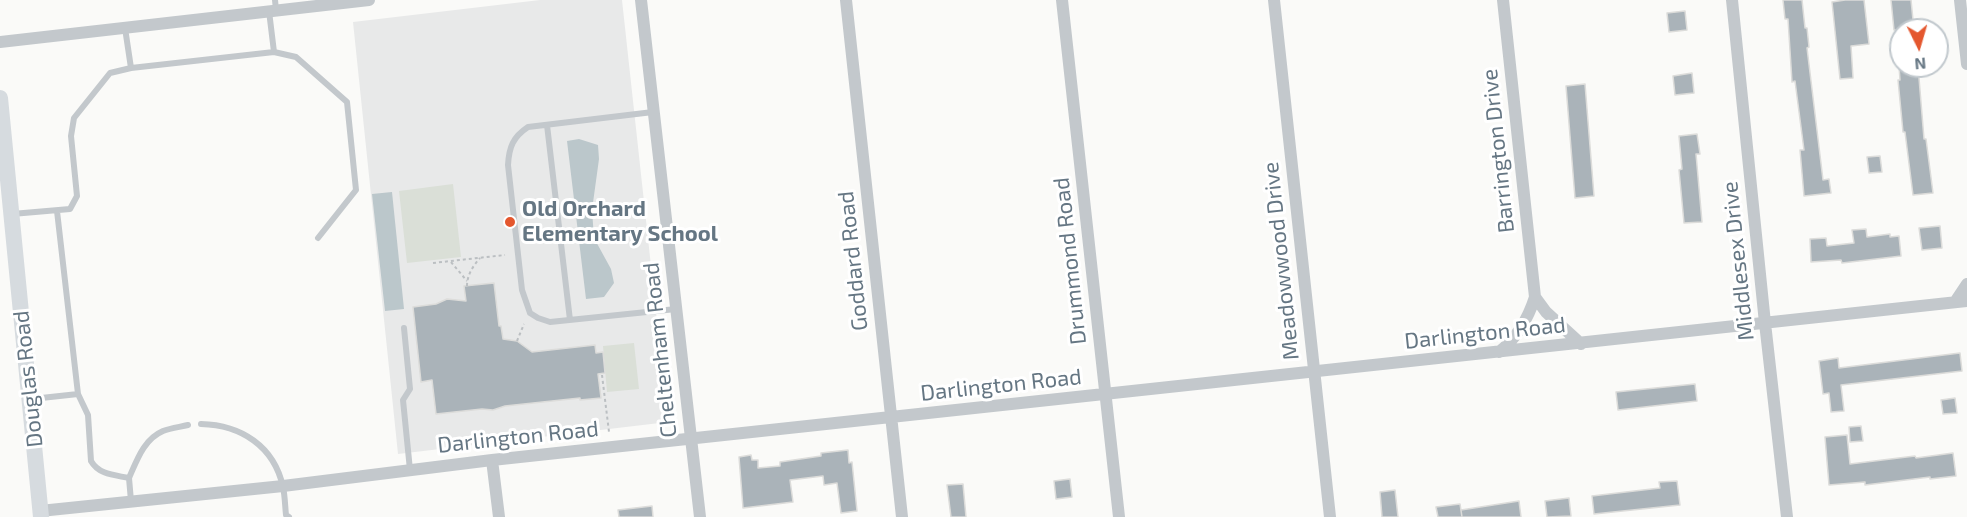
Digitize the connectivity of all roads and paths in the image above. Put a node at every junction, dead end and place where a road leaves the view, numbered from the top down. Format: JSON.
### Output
{"nodes":[{"id":1,"x":369,"y":0,"type":"edge"},
{"id":2,"x":641,"y":0,"type":"edge"},
{"id":3,"x":846,"y":0,"type":"edge"},
{"id":4,"x":1062,"y":0,"type":"edge"},
{"id":5,"x":1274,"y":0,"type":"edge"},
{"id":6,"x":1503,"y":0,"type":"edge"},
{"id":7,"x":1732,"y":0,"type":"edge"},
{"id":8,"x":1960,"y":0,"type":"edge"},
{"id":9,"x":273,"y":7,"type":"edge"},
{"id":10,"x":125,"y":28,"type":"junction"},
{"id":11,"x":0,"y":42,"type":"edge"},
{"id":12,"x":274,"y":52,"type":"junction"},
{"id":13,"x":1967,"y":64,"type":"edge"},
{"id":14,"x":131,"y":68,"type":"junction"},
{"id":15,"x":0,"y":98,"type":"edge"},
{"id":16,"x":654,"y":112,"type":"junction"},
{"id":17,"x":547,"y":125,"type":"junction"},
{"id":18,"x":57,"y":211,"type":"junction"},
{"id":19,"x":11,"y":214,"type":"junction"},
{"id":20,"x":318,"y":238,"type":"dead end"},
{"id":21,"x":505,"y":255,"type":"dead end"},
{"id":22,"x":480,"y":258,"type":"junction"},
{"id":23,"x":450,"y":261,"type":"junction"},
{"id":24,"x":433,"y":263,"type":"dead end"},
{"id":25,"x":467,"y":281,"type":"junction"},
{"id":26,"x":1967,"y":284,"type":"edge"},
{"id":27,"x":467,"y":286,"type":"dead end"},
{"id":28,"x":1535,"y":297,"type":"junction"},
{"id":29,"x":1961,"y":301,"type":"edge"},
{"id":30,"x":676,"y":309,"type":"junction"},
{"id":31,"x":570,"y":320,"type":"junction"},
{"id":32,"x":1765,"y":323,"type":"junction"},
{"id":33,"x":524,"y":324,"type":"dead end"},
{"id":34,"x":404,"y":328,"type":"dead end"},
{"id":35,"x":517,"y":340,"type":"dead end"},
{"id":36,"x":1581,"y":344,"type":"junction"},
{"id":37,"x":1500,"y":352,"type":"junction"},
{"id":38,"x":1314,"y":372,"type":"junction"},
{"id":39,"x":602,"y":375,"type":"dead end"},
{"id":40,"x":78,"y":394,"type":"junction"},
{"id":41,"x":1105,"y":394,"type":"junction"},
{"id":42,"x":30,"y":399,"type":"junction"},
{"id":43,"x":892,"y":418,"type":"junction"},
{"id":44,"x":201,"y":424,"type":"dead end"},
{"id":45,"x":188,"y":425,"type":"dead end"},
{"id":46,"x":609,"y":432,"type":"dead end"},
{"id":47,"x":691,"y":440,"type":"junction"},
{"id":48,"x":492,"y":460,"type":"junction"},
{"id":49,"x":410,"y":470,"type":"junction"},
{"id":50,"x":129,"y":478,"type":"junction"},
{"id":51,"x":283,"y":486,"type":"junction"},
{"id":52,"x":131,"y":501,"type":"junction"},
{"id":53,"x":41,"y":514,"type":"edge"},
{"id":54,"x":290,"y":517,"type":"edge"},
{"id":55,"x":499,"y":517,"type":"edge"},
{"id":56,"x":700,"y":517,"type":"edge"},
{"id":57,"x":902,"y":517,"type":"edge"},
{"id":58,"x":1119,"y":517,"type":"edge"},
{"id":59,"x":1330,"y":517,"type":"edge"},
{"id":60,"x":1787,"y":517,"type":"edge"}],
"edges":[{"from":1,"to":9,"type":"street"},
{"from":2,"to":16,"type":"street","name":"Cheltenham Road"},
{"from":3,"to":43,"type":"street","name":"Goddard Road"},
{"from":4,"to":41,"type":"street","name":"Drummond Road"},
{"from":5,"to":38,"type":"street","name":"Meadowwood Drive"},
{"from":6,"to":28,"type":"street","name":"Barrington Drive"},
{"from":7,"to":32,"type":"street","name":"Middlesex Drive"},
{"from":8,"to":13,"type":"street"},
{"from":9,"to":10,"type":"street"},
{"from":9,"to":12,"type":"lane"},
{"from":10,"to":11,"type":"street"},
{"from":10,"to":14,"type":"lane"},
{"from":12,"to":14,"type":"lane"},
{"from":12,"to":20,"type":"lane"},
{"from":14,"to":18,"type":"lane"},
{"from":15,"to":19,"type":"street","name":"Douglas Road"},
{"from":16,"to":17,"type":"lane"},
{"from":16,"to":30,"type":"street","name":"Cheltenham Road"},
{"from":17,"to":31,"type":"lane"},
{"from":17,"to":31,"type":"lane"},
{"from":18,"to":19,"type":"lane"},
{"from":18,"to":40,"type":"lane"},
{"from":19,"to":42,"type":"street","name":"Douglas Road"},
{"from":21,"to":22,"type":"path"},
{"from":22,"to":23,"type":"path"},
{"from":22,"to":25,"type":"path"},
{"from":23,"to":24,"type":"path"},
{"from":23,"to":25,"type":"path"},
{"from":25,"to":27,"type":"path"},
{"from":26,"to":29,"type":"street"},
{"from":28,"to":36,"type":"street"},
{"from":28,"to":37,"type":"street","name":"Barrington Drive"},
{"from":29,"to":32,"type":"street","name":"Darlington Road"},
{"from":30,"to":31,"type":"lane"},
{"from":30,"to":47,"type":"street","name":"Cheltenham Road"},
{"from":32,"to":36,"type":"street","name":"Darlington Road"},
{"from":32,"to":60,"type":"street","name":"Middlesex Drive"},
{"from":33,"to":35,"type":"path"},
{"from":34,"to":49,"type":"lane"},
{"from":36,"to":37,"type":"street","name":"Darlington Road"},
{"from":37,"to":38,"type":"street","name":"Darlington Road"},
{"from":38,"to":41,"type":"street","name":"Darlington Road"},
{"from":38,"to":59,"type":"street","name":"Meadowwood Drive"},
{"from":39,"to":46,"type":"path"},
{"from":40,"to":42,"type":"lane"},
{"from":40,"to":50,"type":"lane"},
{"from":41,"to":43,"type":"street","name":"Darlington Road"},
{"from":41,"to":58,"type":"street","name":"Drummond Road"},
{"from":42,"to":53,"type":"street","name":"Douglas Road"},
{"from":43,"to":47,"type":"street","name":"Darlington Road"},
{"from":43,"to":57,"type":"street","name":"Goddard Road"},
{"from":44,"to":51,"type":"lane"},
{"from":45,"to":50,"type":"lane"},
{"from":47,"to":48,"type":"street","name":"Darlington Road"},
{"from":47,"to":56,"type":"street","name":"Cheltenham Road"},
{"from":48,"to":49,"type":"street","name":"Darlington Road"},
{"from":48,"to":55,"type":"street"},
{"from":49,"to":51,"type":"street","name":"Darlington Road"},
{"from":50,"to":52,"type":"lane"},
{"from":51,"to":52,"type":"street","name":"Darlington Road"},
{"from":51,"to":54,"type":"lane"},
{"from":52,"to":53,"type":"street","name":"Darlington Road"}]}
